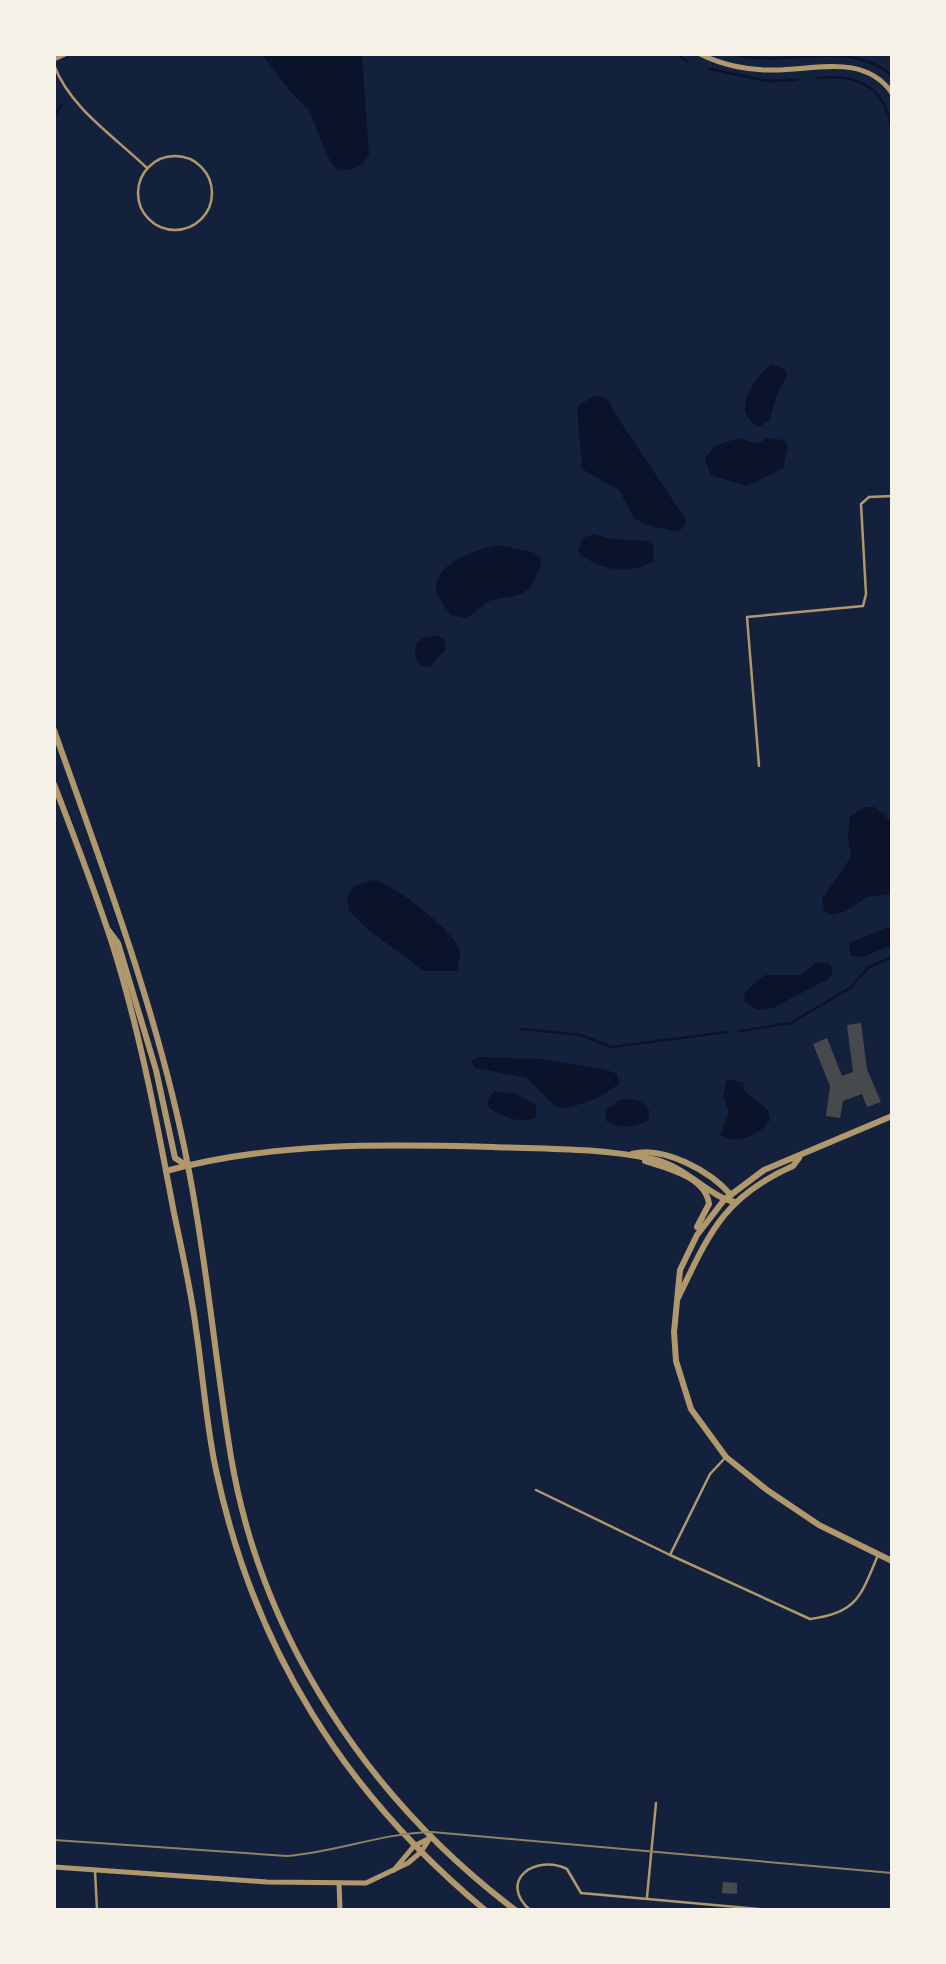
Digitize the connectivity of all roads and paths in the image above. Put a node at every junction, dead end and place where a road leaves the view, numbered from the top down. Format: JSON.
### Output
{"nodes":[{"id":1,"x":65,"y":54,"type":"edge"},
{"id":2,"x":700,"y":54,"type":"edge"},
{"id":3,"x":54,"y":59,"type":"edge"},
{"id":4,"x":54,"y":65,"type":"edge"},
{"id":5,"x":892,"y":93,"type":"edge"},
{"id":6,"x":147,"y":168,"type":"junction"},
{"id":7,"x":892,"y":496,"type":"edge"},
{"id":8,"x":54,"y":730,"type":"edge"},
{"id":9,"x":759,"y":766,"type":"dead end"},
{"id":10,"x":54,"y":784,"type":"edge"},
{"id":11,"x":106,"y":927,"type":"junction"},
{"id":12,"x":892,"y":1116,"type":"edge"},
{"id":13,"x":630,"y":1155,"type":"junction"},
{"id":14,"x":799,"y":1158,"type":"junction"},
{"id":15,"x":188,"y":1165,"type":"junction"},
{"id":16,"x":166,"y":1171,"type":"junction"},
{"id":17,"x":731,"y":1194,"type":"junction"},
{"id":18,"x":724,"y":1200,"type":"junction"},
{"id":19,"x":736,"y":1202,"type":"junction"},
{"id":20,"x":693,"y":1242,"type":"junction"},
{"id":21,"x":677,"y":1300,"type":"junction"},
{"id":22,"x":726,"y":1457,"type":"junction"},
{"id":23,"x":536,"y":1490,"type":"dead end"},
{"id":24,"x":670,"y":1555,"type":"junction"},
{"id":25,"x":878,"y":1555,"type":"junction"},
{"id":26,"x":892,"y":1561,"type":"edge"},
{"id":27,"x":656,"y":1802,"type":"dead end"},
{"id":28,"x":430,"y":1838,"type":"junction"},
{"id":29,"x":414,"y":1846,"type":"junction"},
{"id":30,"x":421,"y":1852,"type":"junction"},
{"id":31,"x":54,"y":1867,"type":"edge"},
{"id":32,"x":95,"y":1870,"type":"junction"},
{"id":33,"x":393,"y":1871,"type":"junction"},
{"id":34,"x":339,"y":1883,"type":"junction"},
{"id":35,"x":647,"y":1898,"type":"junction"},
{"id":36,"x":97,"y":1910,"type":"edge"},
{"id":37,"x":340,"y":1910,"type":"edge"},
{"id":38,"x":485,"y":1910,"type":"edge"},
{"id":39,"x":515,"y":1910,"type":"edge"},
{"id":40,"x":530,"y":1910,"type":"edge"},
{"id":41,"x":770,"y":1910,"type":"edge"}],
"edges":[{"from":1,"to":3,"type":"street"},
{"from":2,"to":5,"type":"street"},
{"from":4,"to":6,"type":"lane"},
{"from":6,"to":6,"type":"lane"},
{"from":7,"to":9,"type":"lane"},
{"from":8,"to":15,"type":"street"},
{"from":10,"to":11,"type":"street"},
{"from":11,"to":15,"type":"street"},
{"from":11,"to":16,"type":"street"},
{"from":12,"to":14,"type":"street"},
{"from":13,"to":15,"type":"street"},
{"from":13,"to":17,"type":"street"},
{"from":13,"to":18,"type":"street"},
{"from":13,"to":20,"type":"street"},
{"from":14,"to":17,"type":"street"},
{"from":14,"to":19,"type":"street"},
{"from":15,"to":16,"type":"street"},
{"from":15,"to":28,"type":"street"},
{"from":16,"to":29,"type":"street"},
{"from":17,"to":18,"type":"street"},
{"from":17,"to":19,"type":"street"},
{"from":18,"to":19,"type":"street"},
{"from":18,"to":20,"type":"street"},
{"from":19,"to":21,"type":"street"},
{"from":20,"to":21,"type":"street"},
{"from":21,"to":22,"type":"street"},
{"from":22,"to":24,"type":"lane"},
{"from":22,"to":25,"type":"street"},
{"from":23,"to":24,"type":"lane"},
{"from":24,"to":25,"type":"lane"},
{"from":25,"to":26,"type":"street"},
{"from":27,"to":35,"type":"lane"},
{"from":28,"to":29,"type":"street"},
{"from":28,"to":30,"type":"street"},
{"from":28,"to":39,"type":"street"},
{"from":29,"to":30,"type":"street"},
{"from":29,"to":33,"type":"street"},
{"from":30,"to":33,"type":"street"},
{"from":30,"to":38,"type":"street"},
{"from":31,"to":32,"type":"street"},
{"from":32,"to":34,"type":"street"},
{"from":32,"to":36,"type":"lane"},
{"from":33,"to":34,"type":"street"},
{"from":34,"to":37,"type":"street"},
{"from":35,"to":40,"type":"lane"},
{"from":35,"to":41,"type":"lane"}]}
